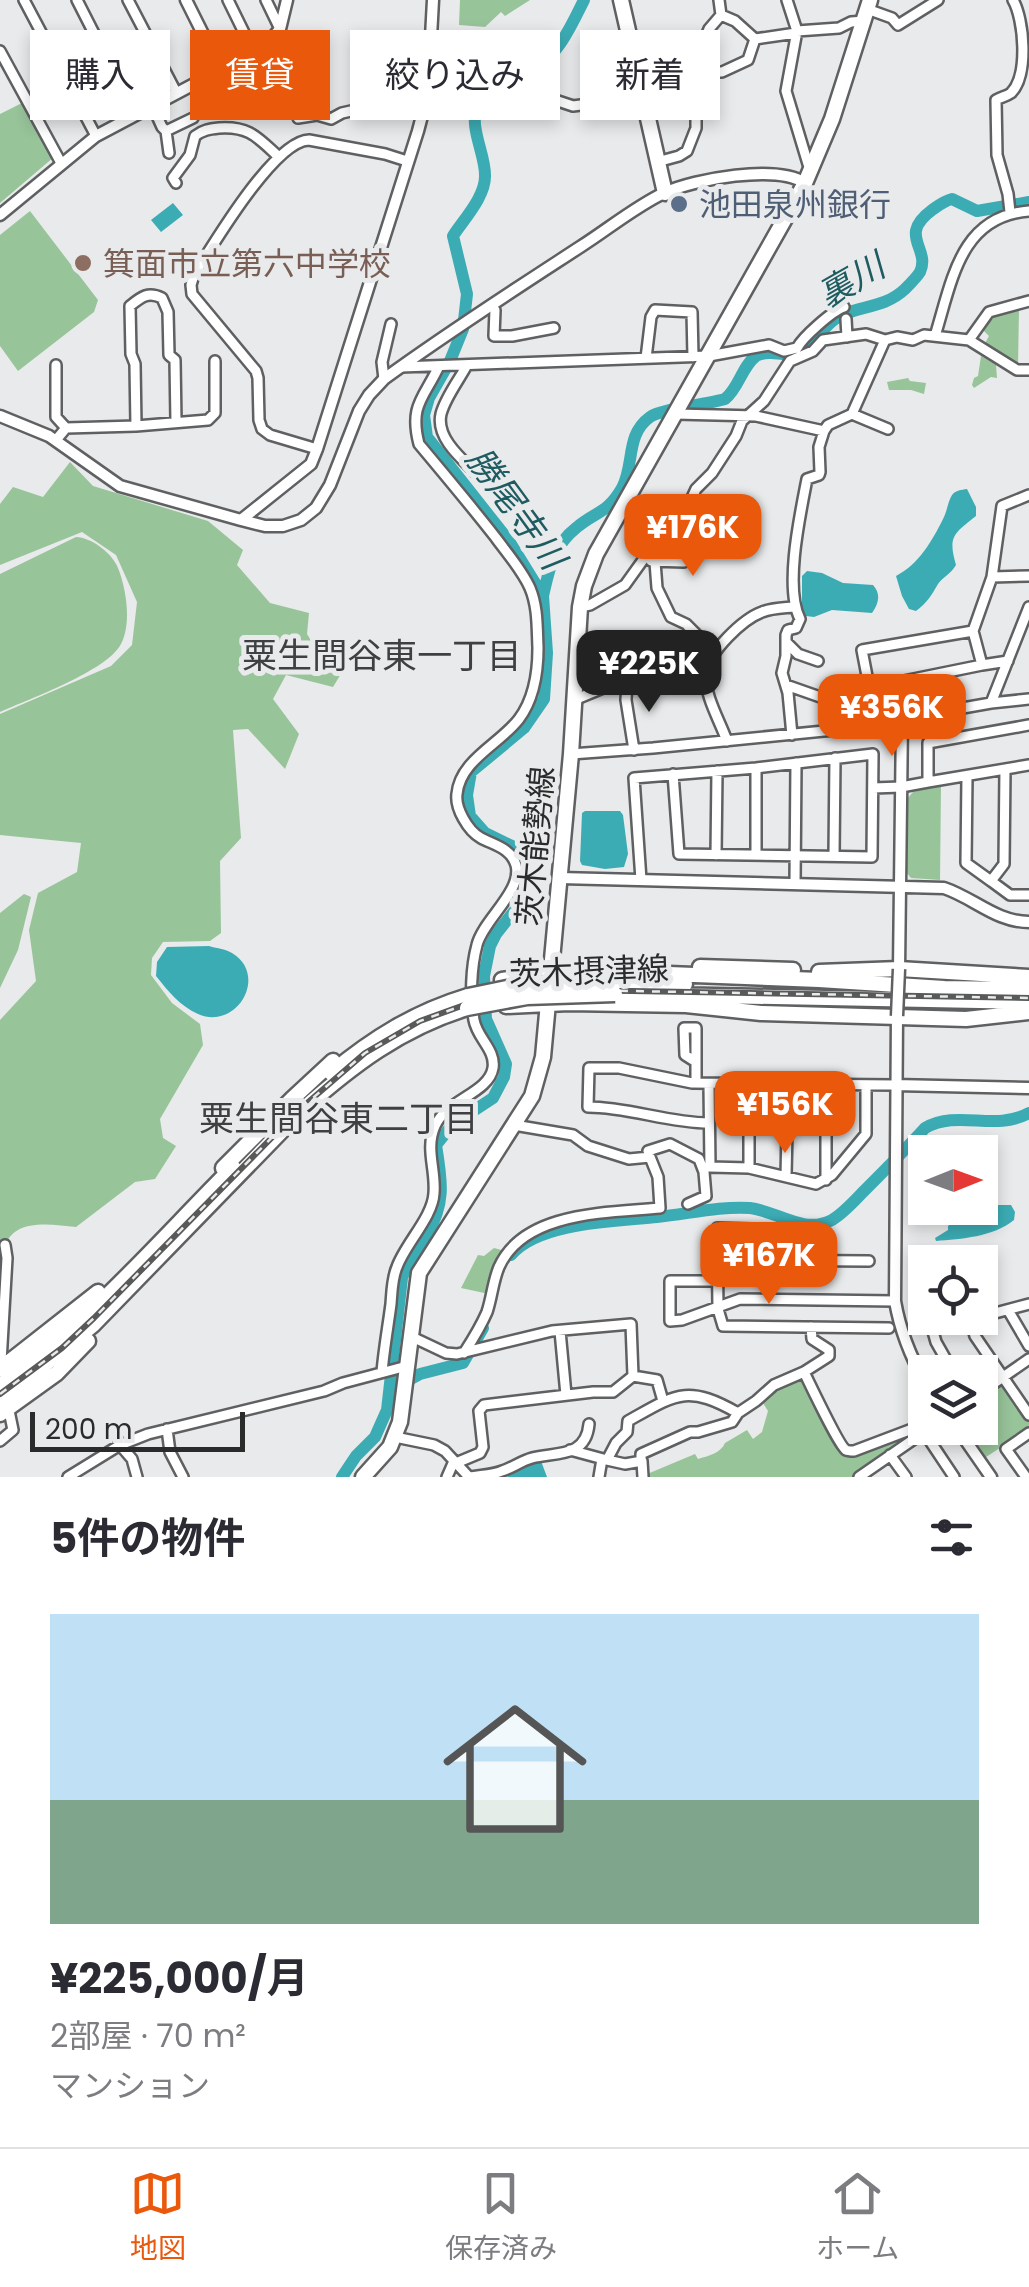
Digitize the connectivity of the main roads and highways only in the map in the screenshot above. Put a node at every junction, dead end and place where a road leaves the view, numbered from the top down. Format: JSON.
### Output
{"nodes":[{"id":1,"x":621,"y":0,"type":"edge"},
{"id":2,"x":867,"y":10,"type":"edge"},
{"id":3,"x":665,"y":193,"type":"road end"},
{"id":4,"x":634,"y":972,"type":"junction"},
{"id":5,"x":552,"y":973,"type":"junction"},
{"id":6,"x":1029,"y":977,"type":"edge"},
{"id":7,"x":1029,"y":989,"type":"edge"},
{"id":8,"x":944,"y":994,"type":"junction"},
{"id":9,"x":468,"y":1001,"type":"junction"},
{"id":10,"x":1029,"y":1002,"type":"edge"},
{"id":11,"x":549,"y":1005,"type":"junction"},
{"id":12,"x":686,"y":1005,"type":"junction"},
{"id":13,"x":1029,"y":1012,"type":"edge"},
{"id":14,"x":343,"y":1054,"type":"junction"},
{"id":15,"x":292,"y":1107,"type":"junction"},
{"id":16,"x":253,"y":1170,"type":"junction"},
{"id":17,"x":204,"y":1212,"type":"junction"},
{"id":18,"x":40,"y":1339,"type":"junction"},
{"id":19,"x":1,"y":1362,"type":"edge"},
{"id":20,"x":0,"y":1377,"type":"edge"},
{"id":21,"x":0,"y":1385,"type":"edge"},
{"id":22,"x":3,"y":1407,"type":"edge"},
{"id":23,"x":363,"y":1477,"type":"edge"}],
"edges":[{"from":1,"to":3,"type":"main road"},
{"from":2,"to":5,"type":"main road","name":"茨木能勢線"},
{"from":4,"to":5,"type":"main road"},
{"from":4,"to":6,"type":"main road"},
{"from":4,"to":8,"type":"main road"},
{"from":5,"to":9,"type":"main road"},
{"from":5,"to":11,"type":"main road","name":"茨木能勢線"},
{"from":7,"to":8,"type":"main road","name":"茨木摂津線"},
{"from":8,"to":9,"type":"main road","name":"茨木摂津線","bridge":true},
{"from":8,"to":10,"type":"main road","name":"茨木摂津線"},
{"from":8,"to":12,"type":"main road"},
{"from":9,"to":11,"type":"main road","bridge":true},
{"from":9,"to":14,"type":"main road"},
{"from":9,"to":15,"type":"main road","name":"茨木摂津線"},
{"from":9,"to":16,"type":"main road"},
{"from":9,"to":17,"type":"main road","name":"茨木摂津線"},
{"from":11,"to":12,"type":"main road"},
{"from":11,"to":23,"type":"main road","name":"茨木能勢線"},
{"from":12,"to":13,"type":"main road"},
{"from":14,"to":15,"type":"main road"},
{"from":14,"to":18,"type":"main road"},
{"from":15,"to":21,"type":"main road","name":"茨木摂津線"},
{"from":16,"to":17,"type":"main road"},
{"from":16,"to":22,"type":"main road"},
{"from":17,"to":22,"type":"main road","name":"茨木摂津線"},
{"from":18,"to":19,"type":"main road"},
{"from":18,"to":20,"type":"main road"}]}
